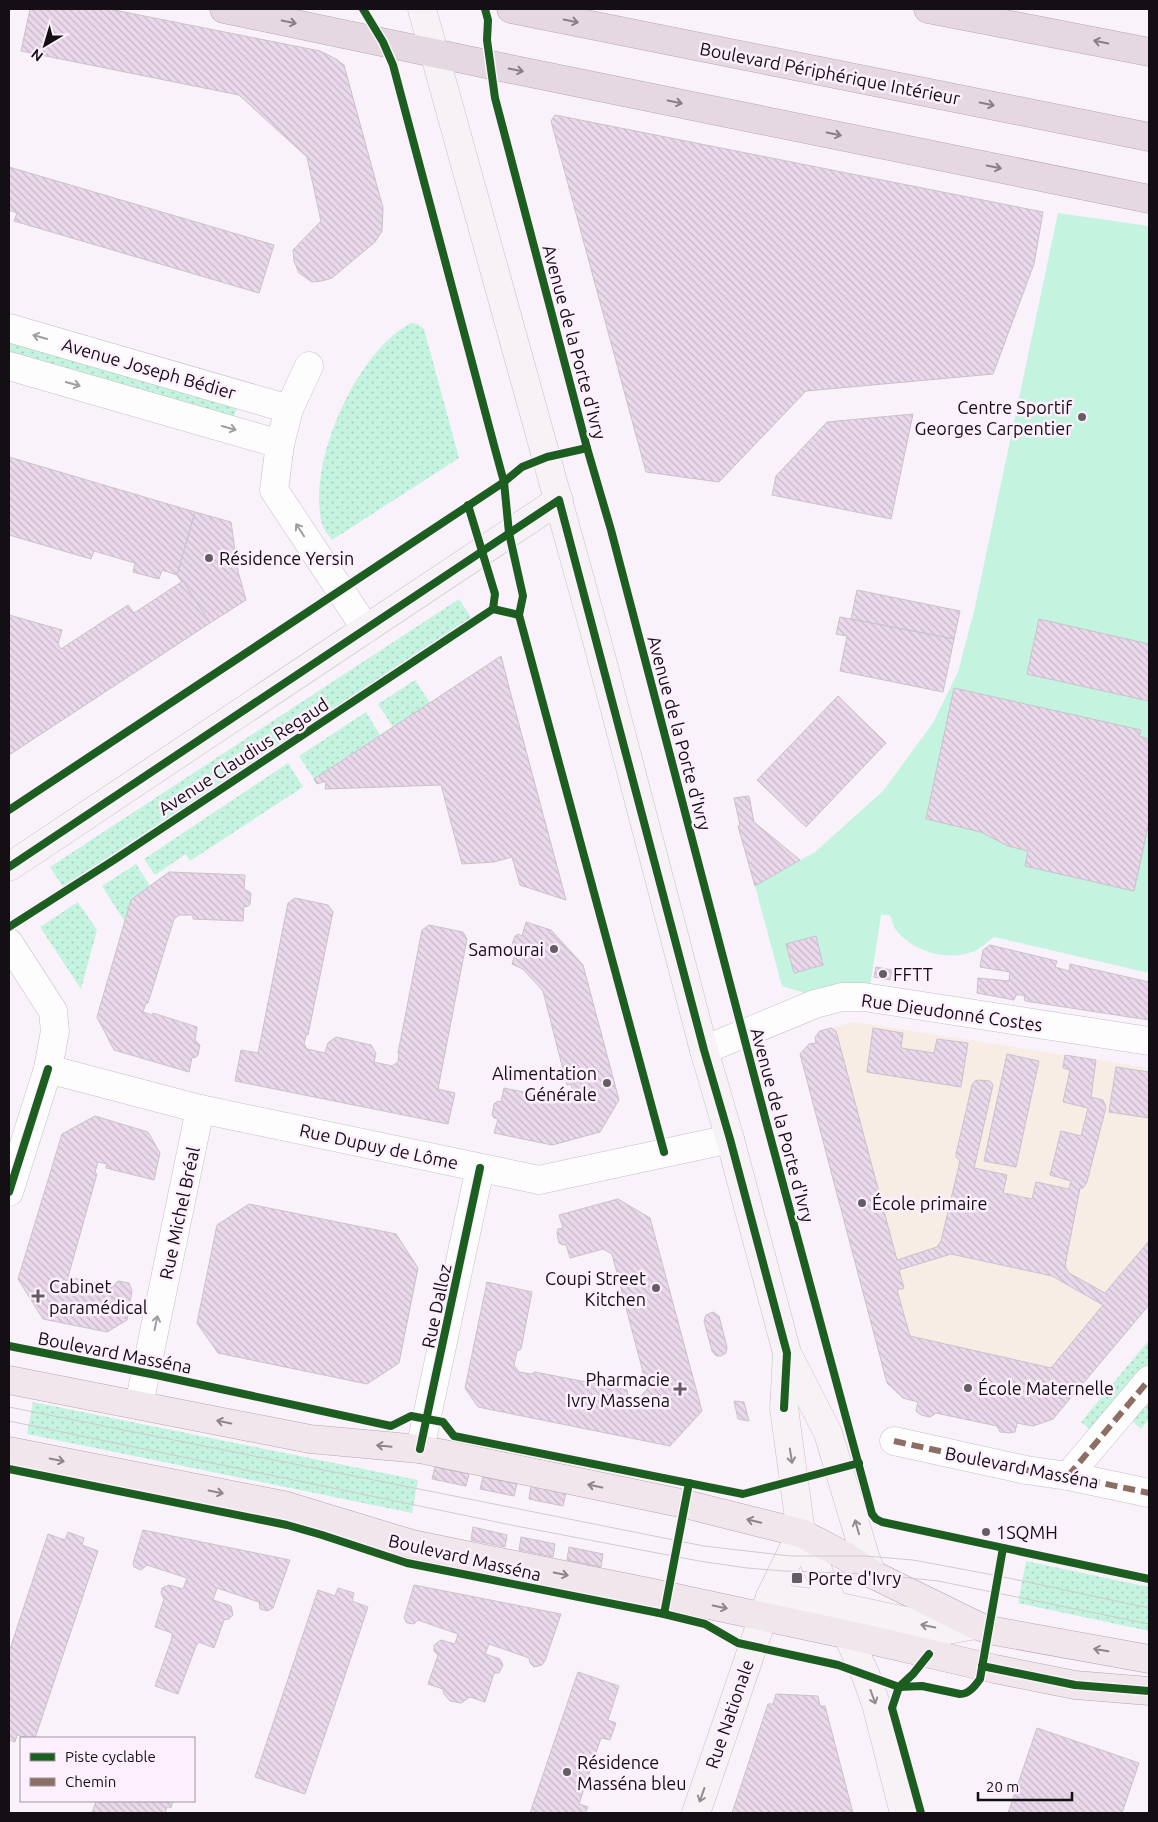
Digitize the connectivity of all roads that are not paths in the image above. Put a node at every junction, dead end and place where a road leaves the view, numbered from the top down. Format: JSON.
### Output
{"nodes":[{"id":1,"x":224,"y":9,"type":"edge"},
{"id":2,"x":511,"y":9,"type":"edge"},
{"id":3,"x":928,"y":9,"type":"edge"},
{"id":4,"x":424,"y":17,"type":"edge"},
{"id":5,"x":1149,"y":52,"type":"edge"},
{"id":6,"x":434,"y":53,"type":"junction"},
{"id":7,"x":1149,"y":137,"type":"edge"},
{"id":8,"x":1149,"y":199,"type":"edge"},
{"id":9,"x":9,"y":328,"type":"edge"},
{"id":10,"x":9,"y":366,"type":"edge"},
{"id":11,"x":309,"y":366,"type":"dead end"},
{"id":12,"x":289,"y":409,"type":"junction"},
{"id":13,"x":280,"y":444,"type":"junction"},
{"id":14,"x":559,"y":500,"type":"junction"},
{"id":15,"x":366,"y":629,"type":"junction"},
{"id":16,"x":9,"y":867,"type":"edge"},
{"id":17,"x":9,"y":942,"type":"edge"},
{"id":18,"x":1149,"y":1042,"type":"edge"},
{"id":19,"x":704,"y":1050,"type":"junction"},
{"id":20,"x":48,"y":1069,"type":"junction"},
{"id":21,"x":200,"y":1109,"type":"junction"},
{"id":22,"x":730,"y":1138,"type":"junction"},
{"id":23,"x":480,"y":1168,"type":"junction"},
{"id":24,"x":9,"y":1192,"type":"edge"},
{"id":25,"x":787,"y":1352,"type":"junction"},
{"id":26,"x":9,"y":1380,"type":"edge"},
{"id":27,"x":1149,"y":1380,"type":"edge"},
{"id":28,"x":139,"y":1405,"type":"junction"},
{"id":29,"x":894,"y":1442,"type":"dead end"},
{"id":30,"x":420,"y":1449,"type":"junction"},
{"id":31,"x":9,"y":1451,"type":"edge"},
{"id":32,"x":1068,"y":1476,"type":"junction"},
{"id":33,"x":1149,"y":1493,"type":"edge"},
{"id":34,"x":801,"y":1533,"type":"junction"},
{"id":35,"x":872,"y":1574,"type":"junction"},
{"id":36,"x":835,"y":1606,"type":"junction"},
{"id":37,"x":766,"y":1607,"type":"junction"},
{"id":38,"x":976,"y":1625,"type":"junction"},
{"id":39,"x":848,"y":1635,"type":"junction"},
{"id":40,"x":1149,"y":1659,"type":"edge"},
{"id":41,"x":1149,"y":1691,"type":"edge"},
{"id":42,"x":696,"y":1813,"type":"edge"},
{"id":43,"x":904,"y":1813,"type":"edge"}],
"edges":[{"from":1,"to":6,"type":"highway","one_way":true},
{"from":2,"to":7,"type":"highway","name":"Boulevard Périphérique Intérieur","one_way":true},
{"from":5,"to":3,"type":"highway","one_way":true},
{"from":4,"to":6,"type":"main road"},
{"from":6,"to":8,"type":"highway","one_way":true},
{"from":6,"to":14,"type":"main road"},
{"from":12,"to":9,"type":"street","name":"Avenue Joseph Bédier","one_way":true},
{"from":10,"to":13,"type":"street","name":"Avenue Joseph Bédier","one_way":true},
{"from":11,"to":12,"type":"street"},
{"from":12,"to":13,"type":"street"},
{"from":15,"to":13,"type":"street","one_way":true},
{"from":14,"to":15,"type":"main road","name":"Avenue Claudius Regaud"},
{"from":14,"to":19,"type":"main road"},
{"from":15,"to":16,"type":"main road","name":"Avenue Claudius Regaud"},
{"from":17,"to":20,"type":"street"},
{"from":18,"to":19,"type":"street","name":"Rue Dieudonné Costes"},
{"from":19,"to":22,"type":"main road"},
{"from":20,"to":21,"type":"street","name":"Rue Dupuy de Lôme"},
{"from":20,"to":24,"type":"street"},
{"from":21,"to":23,"type":"street","name":"Rue Dupuy de Lôme"},
{"from":28,"to":21,"type":"street","name":"Rue Michel Bréal","one_way":true},
{"from":22,"to":23,"type":"street","name":"Rue Dupuy de Lôme"},
{"from":22,"to":25,"type":"main road"},
{"from":23,"to":30,"type":"street","name":"Rue Dalloz"},
{"from":25,"to":34,"type":"main road","one_way":true},
{"from":35,"to":25,"type":"main road","one_way":true},
{"from":26,"to":28,"type":"main road"},
{"from":27,"to":32,"type":"street"},
{"from":30,"to":28,"type":"main road","one_way":true},
{"from":29,"to":32,"type":"street","name":"Boulevard Masséna"},
{"from":34,"to":30,"type":"main road","one_way":true},
{"from":31,"to":37,"type":"main road","name":"Boulevard Masséna","one_way":true},
{"from":32,"to":33,"type":"street","name":"Boulevard Masséna"},
{"from":34,"to":35,"type":"main road"},
{"from":34,"to":36,"type":"main road"},
{"from":34,"to":37,"type":"main road","name":"Rue Nationale"},
{"from":35,"to":38,"type":"main road"},
{"from":36,"to":37,"type":"main road"},
{"from":38,"to":36,"type":"main road","one_way":true},
{"from":36,"to":39,"type":"main road"},
{"from":37,"to":39,"type":"main road","name":"Boulevard Masséna"},
{"from":37,"to":42,"type":"main road","name":"Rue Nationale","one_way":true},
{"from":40,"to":38,"type":"main road","one_way":true},
{"from":39,"to":41,"type":"main road","name":"Boulevard Masséna"},
{"from":39,"to":43,"type":"main road","one_way":true}]}
